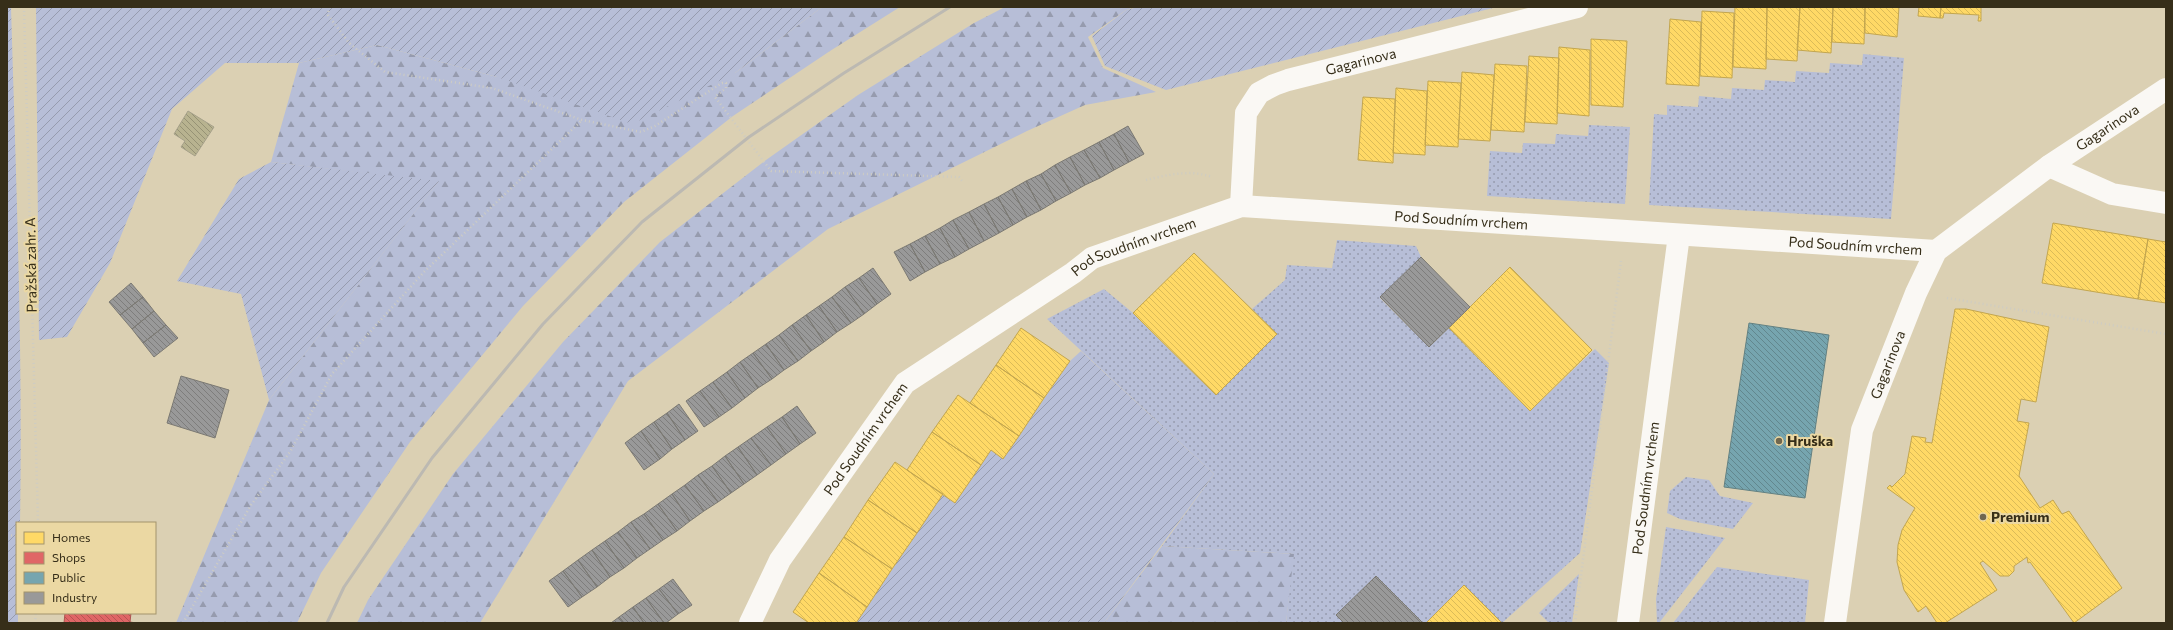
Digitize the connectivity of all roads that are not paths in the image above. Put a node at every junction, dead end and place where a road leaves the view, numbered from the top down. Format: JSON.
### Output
{"nodes":[{"id":1,"x":1577,"y":7,"type":"edge"},
{"id":2,"x":2166,"y":89,"type":"edge"},
{"id":3,"x":2049,"y":166,"type":"junction"},
{"id":4,"x":1242,"y":197,"type":"junction"},
{"id":5,"x":2166,"y":203,"type":"edge"},
{"id":6,"x":1679,"y":235,"type":"junction"},
{"id":7,"x":1936,"y":251,"type":"junction"},
{"id":8,"x":750,"y":623,"type":"edge"},
{"id":9,"x":1628,"y":623,"type":"edge"},
{"id":10,"x":1835,"y":623,"type":"edge"}],
"edges":[{"from":1,"to":4,"type":"street","name":"Gagarinova"},
{"from":2,"to":3,"type":"street","name":"Gagarinova"},
{"from":3,"to":5,"type":"street"},
{"from":3,"to":7,"type":"street","name":"Gagarinova"},
{"from":4,"to":6,"type":"street","name":"Pod Soudním vrchem"},
{"from":4,"to":8,"type":"street","name":"Pod Soudním vrchem"},
{"from":6,"to":7,"type":"street","name":"Pod Soudním vrchem"},
{"from":6,"to":9,"type":"street","name":"Pod Soudním vrchem"},
{"from":7,"to":10,"type":"street","name":"Gagarinova"}]}
